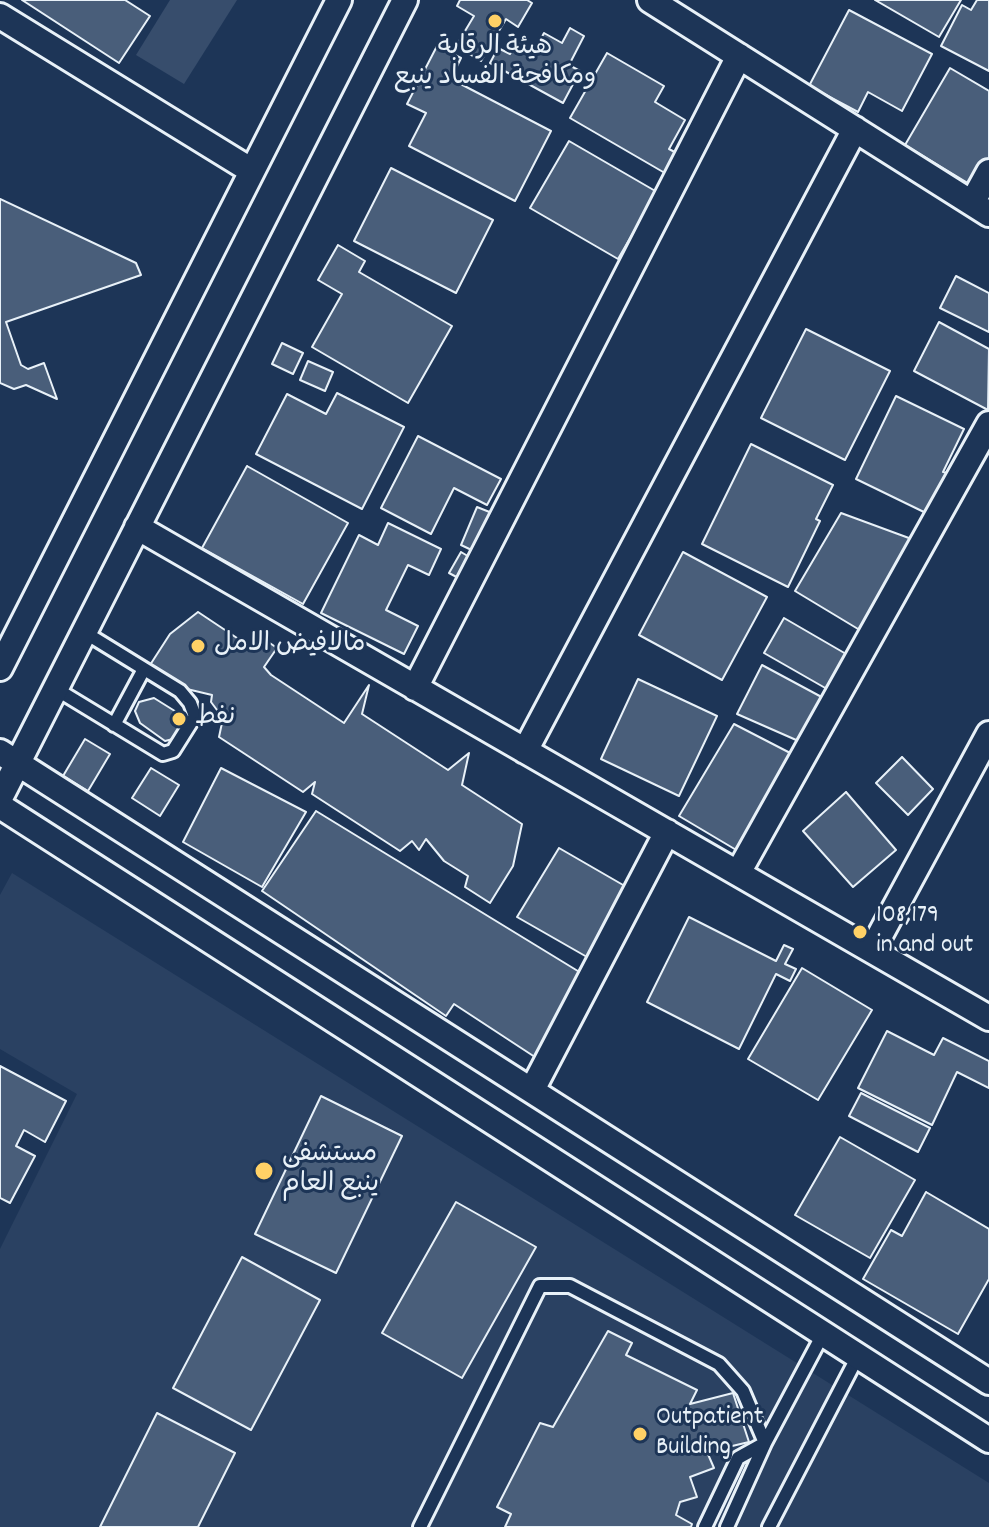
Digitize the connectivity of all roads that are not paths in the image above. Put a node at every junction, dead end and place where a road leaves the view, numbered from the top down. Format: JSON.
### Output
{"nodes":[{"id":1,"x":339,"y":0,"type":"edge"},
{"id":2,"x":405,"y":0,"type":"edge"},
{"id":3,"x":650,"y":0,"type":"edge"},
{"id":4,"x":0,"y":16,"type":"edge"},
{"id":5,"x":739,"y":56,"type":"junction"},
{"id":6,"x":855,"y":129,"type":"junction"},
{"id":7,"x":252,"y":171,"type":"junction"},
{"id":8,"x":989,"y":172,"type":"edge"},
{"id":9,"x":980,"y":209,"type":"edge"},
{"id":10,"x":989,"y":424,"type":"edge"},
{"id":11,"x":137,"y":527,"type":"junction"},
{"id":12,"x":84,"y":632,"type":"junction"},
{"id":13,"x":0,"y":668,"type":"edge"},
{"id":14,"x":144,"y":669,"type":"junction"},
{"id":15,"x":415,"y":688,"type":"junction"},
{"id":16,"x":56,"y":689,"type":"junction"},
{"id":17,"x":114,"y":725,"type":"junction"},
{"id":18,"x":989,"y":734,"type":"edge"},
{"id":19,"x":525,"y":751,"type":"junction"},
{"id":20,"x":9,"y":757,"type":"edge"},
{"id":21,"x":0,"y":798,"type":"edge"},
{"id":22,"x":0,"y":806,"type":"edge"},
{"id":23,"x":667,"y":832,"type":"junction"},
{"id":24,"x":738,"y":873,"type":"junction"},
{"id":25,"x":872,"y":950,"type":"junction"},
{"id":26,"x":989,"y":1018,"type":"edge"},
{"id":27,"x":532,"y":1090,"type":"junction"},
{"id":28,"x":823,"y":1334,"type":"junction"},
{"id":29,"x":858,"y":1356,"type":"junction"},
{"id":30,"x":989,"y":1382,"type":"edge"},
{"id":31,"x":989,"y":1440,"type":"edge"},
{"id":32,"x":765,"y":1443,"type":"junction"},
{"id":33,"x":420,"y":1527,"type":"edge"},
{"id":34,"x":705,"y":1527,"type":"edge"},
{"id":35,"x":727,"y":1527,"type":"edge"},
{"id":36,"x":769,"y":1527,"type":"edge"}],
"edges":[{"from":1,"to":7,"type":"street"},
{"from":2,"to":11,"type":"street"},
{"from":3,"to":5,"type":"street"},
{"from":4,"to":7,"type":"street"},
{"from":5,"to":6,"type":"street"},
{"from":5,"to":15,"type":"street"},
{"from":6,"to":9,"type":"street"},
{"from":6,"to":19,"type":"street"},
{"from":7,"to":13,"type":"street"},
{"from":8,"to":9,"type":"street"},
{"from":10,"to":24,"type":"street"},
{"from":11,"to":12,"type":"street"},
{"from":11,"to":15,"type":"street"},
{"from":12,"to":14,"type":"lane"},
{"from":12,"to":16,"type":"street"},
{"from":14,"to":17,"type":"lane"},
{"from":14,"to":17,"type":"lane"},
{"from":15,"to":19,"type":"street"},
{"from":16,"to":17,"type":"lane"},
{"from":16,"to":20,"type":"street"},
{"from":18,"to":25,"type":"street"},
{"from":19,"to":23,"type":"street"},
{"from":20,"to":21,"type":"street"},
{"from":20,"to":27,"type":"street"},
{"from":22,"to":28,"type":"street"},
{"from":23,"to":24,"type":"street"},
{"from":23,"to":27,"type":"street"},
{"from":24,"to":25,"type":"street"},
{"from":25,"to":26,"type":"street"},
{"from":27,"to":30,"type":"street"},
{"from":28,"to":29,"type":"street"},
{"from":28,"to":32,"type":"lane"},
{"from":29,"to":31,"type":"street"},
{"from":29,"to":36,"type":"lane"},
{"from":32,"to":33,"type":"lane"},
{"from":32,"to":34,"type":"lane"},
{"from":32,"to":35,"type":"lane"}]}
